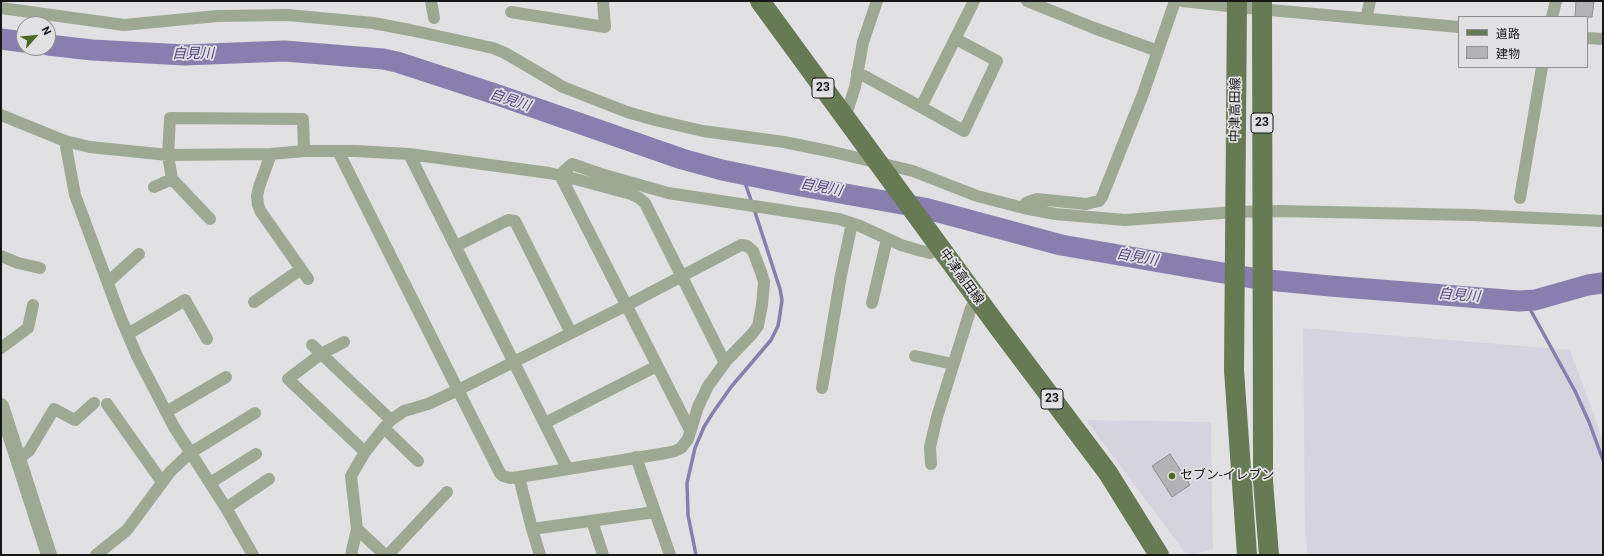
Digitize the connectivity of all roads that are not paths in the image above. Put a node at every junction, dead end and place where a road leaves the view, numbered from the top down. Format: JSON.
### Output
{"nodes":[{"id":1,"x":431,"y":1,"type":"edge"},
{"id":2,"x":603,"y":1,"type":"edge"},
{"id":3,"x":760,"y":1,"type":"edge"},
{"id":4,"x":877,"y":1,"type":"edge"},
{"id":5,"x":974,"y":1,"type":"edge"},
{"id":6,"x":1028,"y":1,"type":"edge"},
{"id":7,"x":1175,"y":1,"type":"edge"},
{"id":8,"x":1182,"y":1,"type":"edge"},
{"id":9,"x":1370,"y":1,"type":"edge"},
{"id":10,"x":1556,"y":1,"type":"edge"},
{"id":11,"x":1237,"y":4,"type":"edge"},
{"id":12,"x":1262,"y":5,"type":"edge"},
{"id":13,"x":1,"y":8,"type":"edge"},
{"id":14,"x":511,"y":12,"type":"dead end"},
{"id":15,"x":1552,"y":16,"type":"edge"},
{"id":16,"x":434,"y":18,"type":"dead end"},
{"id":17,"x":1366,"y":19,"type":"junction"},
{"id":18,"x":1458,"y":27,"type":"edge"},
{"id":19,"x":1588,"y":38,"type":"edge"},
{"id":20,"x":956,"y":39,"type":"junction"},
{"id":21,"x":1603,"y":39,"type":"edge"},
{"id":22,"x":1158,"y":50,"type":"junction"},
{"id":23,"x":1542,"y":68,"type":"edge"},
{"id":24,"x":857,"y":72,"type":"junction"},
{"id":25,"x":921,"y":107,"type":"junction"},
{"id":26,"x":1,"y":115,"type":"edge"},
{"id":27,"x":845,"y":118,"type":"junction"},
{"id":28,"x":65,"y":141,"type":"junction"},
{"id":29,"x":304,"y":151,"type":"junction"},
{"id":30,"x":338,"y":151,"type":"junction"},
{"id":31,"x":271,"y":154,"type":"junction"},
{"id":32,"x":409,"y":154,"type":"junction"},
{"id":33,"x":168,"y":155,"type":"junction"},
{"id":34,"x":882,"y":169,"type":"junction"},
{"id":35,"x":560,"y":175,"type":"junction"},
{"id":36,"x":172,"y":179,"type":"junction"},
{"id":37,"x":154,"y":187,"type":"dead end"},
{"id":38,"x":1520,"y":198,"type":"dead end"},
{"id":39,"x":1024,"y":208,"type":"junction"},
{"id":40,"x":1235,"y":212,"type":"junction"},
{"id":41,"x":210,"y":219,"type":"dead end"},
{"id":42,"x":1603,"y":222,"type":"edge"},
{"id":43,"x":852,"y":223,"type":"junction"},
{"id":44,"x":887,"y":239,"type":"junction"},
{"id":45,"x":456,"y":246,"type":"junction"},
{"id":46,"x":940,"y":248,"type":"junction"},
{"id":47,"x":139,"y":254,"type":"dead end"},
{"id":48,"x":1,"y":256,"type":"edge"},
{"id":49,"x":40,"y":268,"type":"dead end"},
{"id":50,"x":681,"y":277,"type":"junction"},
{"id":51,"x":108,"y":282,"type":"junction"},
{"id":52,"x":977,"y":299,"type":"junction"},
{"id":53,"x":254,"y":302,"type":"dead end"},
{"id":54,"x":872,"y":304,"type":"dead end"},
{"id":55,"x":33,"y":305,"type":"dead end"},
{"id":56,"x":627,"y":306,"type":"junction"},
{"id":57,"x":572,"y":333,"type":"junction"},
{"id":58,"x":128,"y":334,"type":"junction"},
{"id":59,"x":207,"y":338,"type":"dead end"},
{"id":60,"x":344,"y":342,"type":"dead end"},
{"id":61,"x":312,"y":345,"type":"dead end"},
{"id":62,"x":1,"y":348,"type":"edge"},
{"id":63,"x":321,"y":354,"type":"junction"},
{"id":64,"x":915,"y":356,"type":"dead end"},
{"id":65,"x":514,"y":362,"type":"junction"},
{"id":66,"x":725,"y":363,"type":"junction"},
{"id":67,"x":953,"y":364,"type":"junction"},
{"id":68,"x":657,"y":366,"type":"junction"},
{"id":69,"x":226,"y":377,"type":"dead end"},
{"id":70,"x":822,"y":388,"type":"dead end"},
{"id":71,"x":458,"y":390,"type":"junction"},
{"id":72,"x":94,"y":403,"type":"dead end"},
{"id":73,"x":106,"y":404,"type":"dead end"},
{"id":74,"x":1,"y":406,"type":"edge"},
{"id":75,"x":166,"y":412,"type":"junction"},
{"id":76,"x":255,"y":413,"type":"dead end"},
{"id":77,"x":545,"y":423,"type":"junction"},
{"id":78,"x":387,"y":424,"type":"junction"},
{"id":79,"x":690,"y":430,"type":"junction"},
{"id":80,"x":190,"y":452,"type":"junction"},
{"id":81,"x":365,"y":452,"type":"junction"},
{"id":82,"x":256,"y":454,"type":"dead end"},
{"id":83,"x":636,"y":457,"type":"junction"},
{"id":84,"x":18,"y":459,"type":"junction"},
{"id":85,"x":418,"y":461,"type":"dead end"},
{"id":86,"x":931,"y":464,"type":"dead end"},
{"id":87,"x":567,"y":468,"type":"junction"},
{"id":88,"x":519,"y":477,"type":"junction"},
{"id":89,"x":269,"y":479,"type":"dead end"},
{"id":90,"x":162,"y":482,"type":"junction"},
{"id":91,"x":210,"y":483,"type":"junction"},
{"id":92,"x":447,"y":492,"type":"dead end"},
{"id":93,"x":226,"y":508,"type":"junction"},
{"id":94,"x":655,"y":512,"type":"junction"},
{"id":95,"x":592,"y":521,"type":"junction"},
{"id":96,"x":357,"y":529,"type":"junction"},
{"id":97,"x":532,"y":529,"type":"junction"},
{"id":98,"x":1247,"y":554,"type":"edge"},
{"id":99,"x":49,"y":555,"type":"edge"},
{"id":100,"x":96,"y":555,"type":"edge"},
{"id":101,"x":253,"y":555,"type":"edge"},
{"id":102,"x":351,"y":555,"type":"edge"},
{"id":103,"x":386,"y":555,"type":"edge"},
{"id":104,"x":540,"y":555,"type":"edge"},
{"id":105,"x":604,"y":555,"type":"edge"},
{"id":106,"x":670,"y":555,"type":"edge"},
{"id":107,"x":1159,"y":555,"type":"edge"},
{"id":108,"x":1269,"y":555,"type":"edge"}],
"edges":[{"from":1,"to":16,"type":"street"},
{"from":2,"to":14,"type":"street"},
{"from":3,"to":27,"type":"main road","name":"中津高田線","number":"23"},
{"from":4,"to":24,"type":"street"},
{"from":5,"to":20,"type":"street"},
{"from":6,"to":22,"type":"street"},
{"from":7,"to":22,"type":"street"},
{"from":8,"to":11,"type":"street"},
{"from":9,"to":17,"type":"street"},
{"from":10,"to":15,"type":"street"},
{"from":11,"to":12,"type":"street"},
{"from":11,"to":40,"type":"main road","name":"中津高田線","number":"23"},
{"from":12,"to":17,"type":"street"},
{"from":12,"to":108,"type":"main road","name":"中津高田線","number":"23"},
{"from":13,"to":34,"type":"street"},
{"from":17,"to":18,"type":"street"},
{"from":19,"to":21,"type":"street"},
{"from":20,"to":25,"type":"street"},
{"from":20,"to":25,"type":"street"},
{"from":22,"to":39,"type":"street"},
{"from":23,"to":38,"type":"street"},
{"from":24,"to":25,"type":"street"},
{"from":24,"to":27,"type":"street"},
{"from":26,"to":28,"type":"street"},
{"from":27,"to":34,"type":"main road","name":"中津高田線","number":"23"},
{"from":28,"to":33,"type":"street"},
{"from":28,"to":51,"type":"street"},
{"from":29,"to":30,"type":"street"},
{"from":29,"to":31,"type":"street"},
{"from":29,"to":33,"type":"street"},
{"from":30,"to":32,"type":"street"},
{"from":30,"to":71,"type":"street"},
{"from":31,"to":33,"type":"street"},
{"from":31,"to":53,"type":"street"},
{"from":32,"to":35,"type":"street"},
{"from":32,"to":45,"type":"street"},
{"from":33,"to":36,"type":"street"},
{"from":34,"to":39,"type":"street"},
{"from":34,"to":46,"type":"main road","name":"中津高田線","number":"23"},
{"from":35,"to":43,"type":"street"},
{"from":35,"to":50,"type":"street"},
{"from":35,"to":56,"type":"street"},
{"from":36,"to":37,"type":"street"},
{"from":36,"to":41,"type":"street"},
{"from":39,"to":40,"type":"street"},
{"from":40,"to":42,"type":"street"},
{"from":40,"to":98,"type":"main road","name":"中津高田線","number":"23"},
{"from":43,"to":44,"type":"street"},
{"from":43,"to":70,"type":"street"},
{"from":44,"to":46,"type":"street"},
{"from":44,"to":54,"type":"street"},
{"from":45,"to":57,"type":"street"},
{"from":45,"to":65,"type":"street"},
{"from":46,"to":52,"type":"main road","name":"中津高田線","number":"23"},
{"from":47,"to":51,"type":"street"},
{"from":48,"to":49,"type":"street"},
{"from":50,"to":56,"type":"street"},
{"from":50,"to":66,"type":"street"},
{"from":50,"to":66,"type":"street"},
{"from":51,"to":58,"type":"street"},
{"from":52,"to":67,"type":"street"},
{"from":52,"to":107,"type":"main road","name":"中津高田線","number":"23"},
{"from":55,"to":62,"type":"street"},
{"from":56,"to":57,"type":"street"},
{"from":56,"to":68,"type":"street"},
{"from":57,"to":65,"type":"street"},
{"from":58,"to":59,"type":"street"},
{"from":58,"to":75,"type":"street"},
{"from":60,"to":63,"type":"street"},
{"from":61,"to":63,"type":"street"},
{"from":63,"to":78,"type":"street"},
{"from":63,"to":81,"type":"street"},
{"from":64,"to":67,"type":"street"},
{"from":65,"to":71,"type":"street"},
{"from":65,"to":77,"type":"street"},
{"from":66,"to":79,"type":"street"},
{"from":67,"to":86,"type":"street"},
{"from":68,"to":77,"type":"street"},
{"from":68,"to":79,"type":"street"},
{"from":69,"to":75,"type":"street"},
{"from":71,"to":78,"type":"street"},
{"from":71,"to":88,"type":"street"},
{"from":72,"to":84,"type":"street"},
{"from":73,"to":90,"type":"street"},
{"from":74,"to":84,"type":"street"},
{"from":75,"to":80,"type":"street"},
{"from":76,"to":80,"type":"street"},
{"from":77,"to":87,"type":"street"},
{"from":78,"to":81,"type":"street"},
{"from":78,"to":85,"type":"street"},
{"from":79,"to":83,"type":"street"},
{"from":80,"to":90,"type":"street"},
{"from":80,"to":91,"type":"street"},
{"from":81,"to":96,"type":"street"},
{"from":82,"to":91,"type":"street"},
{"from":83,"to":87,"type":"street"},
{"from":83,"to":94,"type":"street"},
{"from":84,"to":99,"type":"street"},
{"from":87,"to":88,"type":"street"},
{"from":88,"to":97,"type":"street"},
{"from":89,"to":93,"type":"street"},
{"from":90,"to":100,"type":"street"},
{"from":91,"to":93,"type":"street"},
{"from":92,"to":103,"type":"street"},
{"from":93,"to":101,"type":"street"},
{"from":94,"to":95,"type":"street"},
{"from":94,"to":106,"type":"street"},
{"from":95,"to":97,"type":"street"},
{"from":95,"to":105,"type":"street"},
{"from":96,"to":102,"type":"street"},
{"from":96,"to":103,"type":"street"},
{"from":97,"to":104,"type":"street"}]}
